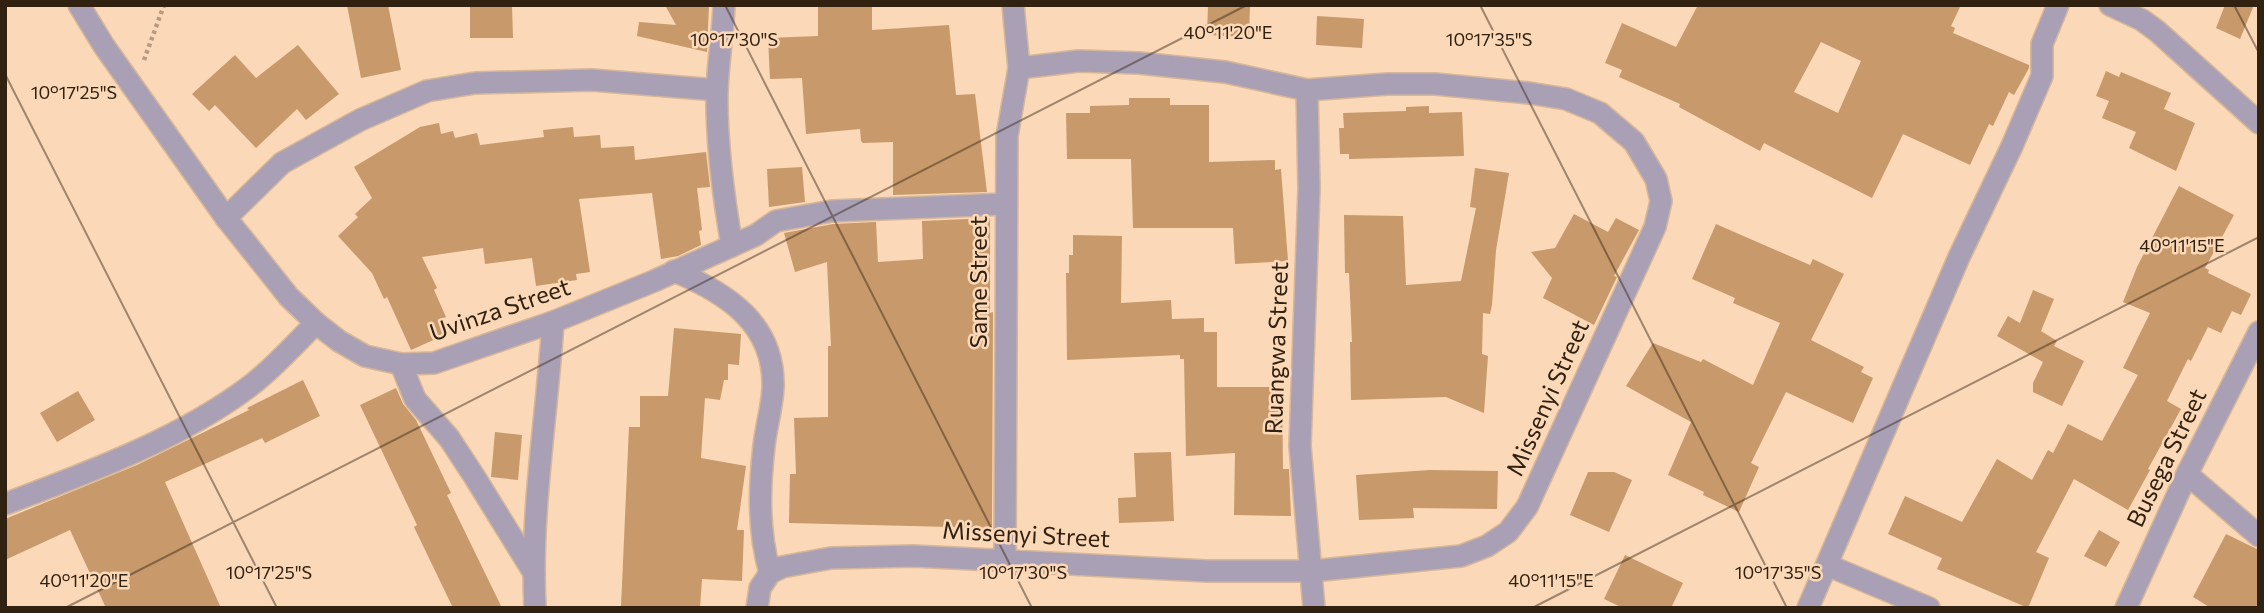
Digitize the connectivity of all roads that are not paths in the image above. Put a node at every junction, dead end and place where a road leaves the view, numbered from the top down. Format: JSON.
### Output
{"nodes":[{"id":1,"x":79,"y":5,"type":"edge"},
{"id":2,"x":724,"y":5,"type":"edge"},
{"id":3,"x":1013,"y":5,"type":"edge"},
{"id":4,"x":2058,"y":5,"type":"edge"},
{"id":5,"x":2110,"y":5,"type":"edge"},
{"id":6,"x":1019,"y":68,"type":"junction"},
{"id":7,"x":717,"y":90,"type":"junction"},
{"id":8,"x":1307,"y":90,"type":"junction"},
{"id":9,"x":2259,"y":123,"type":"edge"},
{"id":10,"x":1006,"y":204,"type":"junction"},
{"id":11,"x":226,"y":218,"type":"junction"},
{"id":12,"x":732,"y":246,"type":"junction"},
{"id":13,"x":674,"y":271,"type":"junction"},
{"id":14,"x":553,"y":322,"type":"junction"},
{"id":15,"x":316,"y":323,"type":"junction"},
{"id":16,"x":2259,"y":332,"type":"edge"},
{"id":17,"x":401,"y":364,"type":"junction"},
{"id":18,"x":2187,"y":474,"type":"junction"},
{"id":19,"x":5,"y":504,"type":"edge"},
{"id":20,"x":2259,"y":536,"type":"edge"},
{"id":21,"x":1005,"y":560,"type":"junction"},
{"id":22,"x":1827,"y":565,"type":"junction"},
{"id":23,"x":1312,"y":571,"type":"junction"},
{"id":24,"x":534,"y":573,"type":"junction"},
{"id":25,"x":770,"y":573,"type":"junction"},
{"id":26,"x":535,"y":608,"type":"edge"},
{"id":27,"x":757,"y":608,"type":"edge"},
{"id":28,"x":1314,"y":608,"type":"edge"},
{"id":29,"x":1808,"y":608,"type":"edge"},
{"id":30,"x":1929,"y":608,"type":"edge"},
{"id":31,"x":2126,"y":608,"type":"edge"}],
"edges":[{"from":1,"to":11,"type":"street","name":"Uvinza Street"},
{"from":2,"to":7,"type":"street"},
{"from":3,"to":6,"type":"street","name":"Same Street"},
{"from":4,"to":22,"type":"street"},
{"from":5,"to":9,"type":"street"},
{"from":6,"to":8,"type":"street","name":"Missenyi Street"},
{"from":6,"to":10,"type":"street","name":"Same Street"},
{"from":7,"to":11,"type":"street"},
{"from":7,"to":12,"type":"street"},
{"from":8,"to":23,"type":"street","name":"Ruangwa Street"},
{"from":8,"to":23,"type":"street","name":"Missenyi Street"},
{"from":10,"to":12,"type":"street","name":"Uvinza Street"},
{"from":10,"to":21,"type":"street","name":"Same Street"},
{"from":11,"to":15,"type":"street","name":"Uvinza Street"},
{"from":12,"to":13,"type":"street","name":"Uvinza Street"},
{"from":13,"to":14,"type":"street","name":"Uvinza Street"},
{"from":13,"to":25,"type":"street"},
{"from":14,"to":17,"type":"street","name":"Uvinza Street"},
{"from":14,"to":24,"type":"street"},
{"from":15,"to":17,"type":"street","name":"Uvinza Street"},
{"from":15,"to":19,"type":"street"},
{"from":16,"to":18,"type":"street","name":"Busega Street"},
{"from":17,"to":24,"type":"street"},
{"from":18,"to":20,"type":"street"},
{"from":18,"to":31,"type":"street","name":"Busega Street"},
{"from":21,"to":23,"type":"street","name":"Missenyi Street"},
{"from":21,"to":25,"type":"street","name":"Missenyi Street"},
{"from":22,"to":29,"type":"street"},
{"from":22,"to":30,"type":"street"},
{"from":23,"to":28,"type":"street","name":"Ruangwa Street"},
{"from":24,"to":26,"type":"street"},
{"from":25,"to":27,"type":"street"}]}
